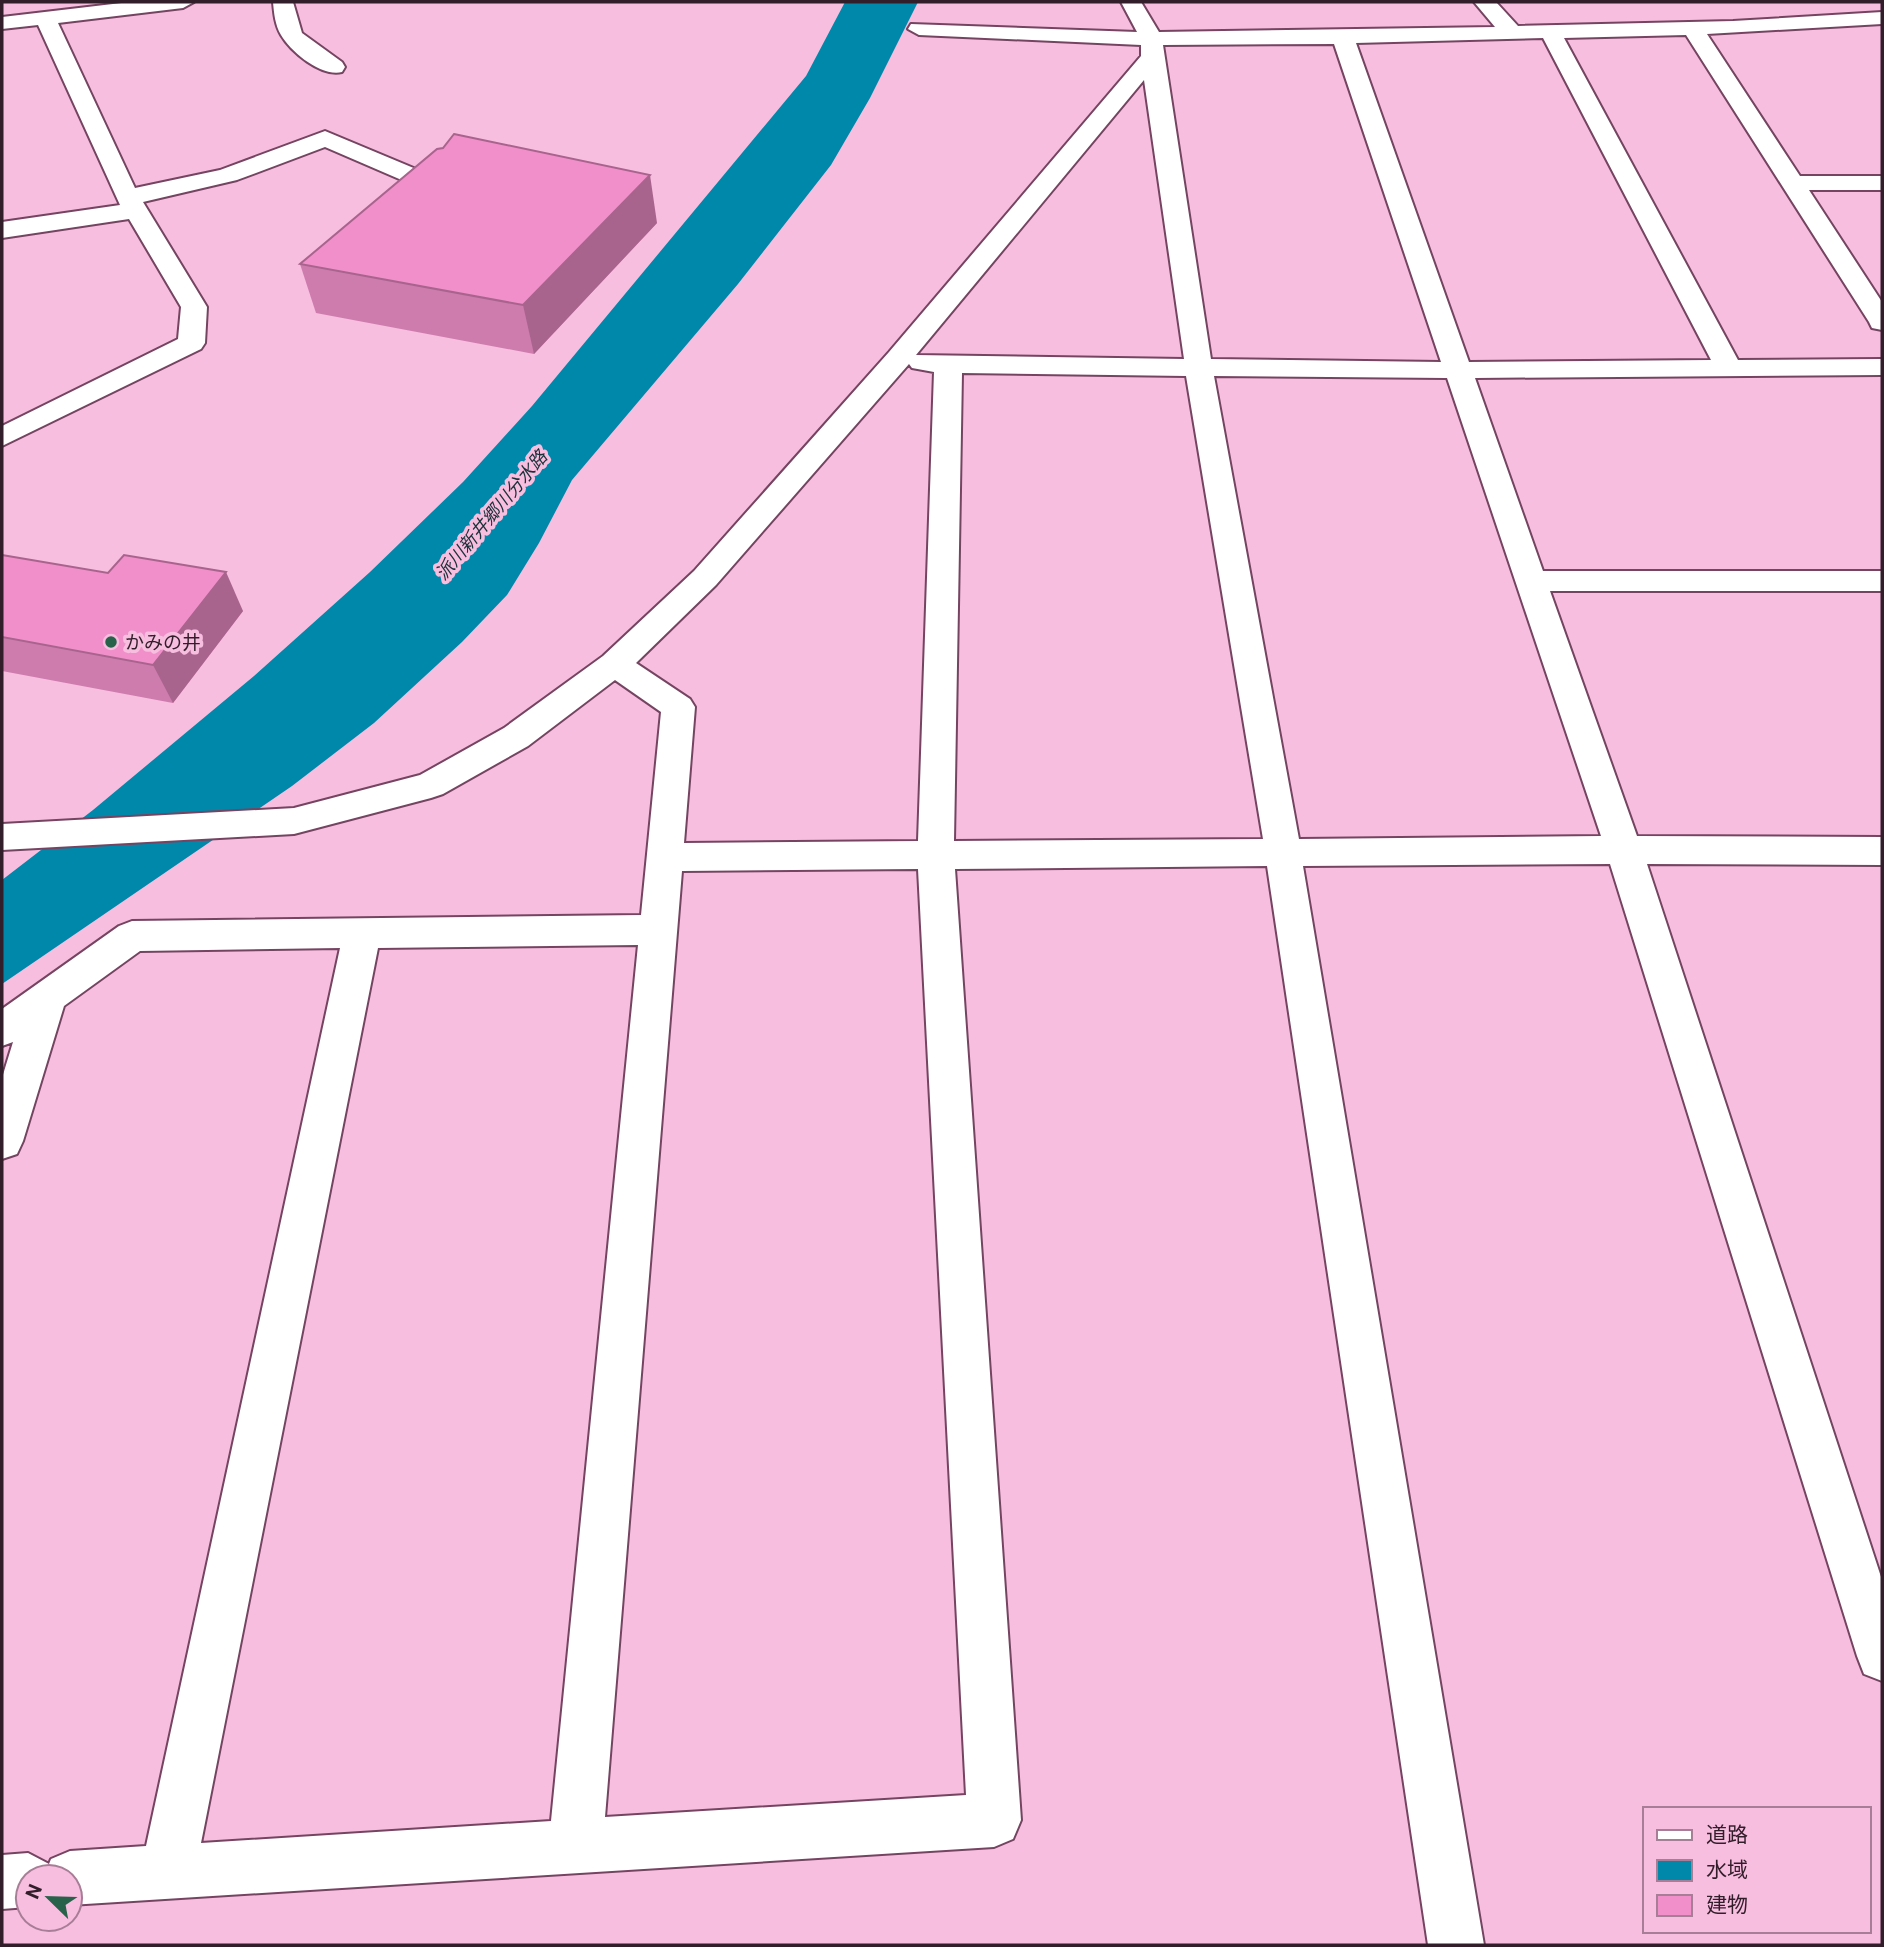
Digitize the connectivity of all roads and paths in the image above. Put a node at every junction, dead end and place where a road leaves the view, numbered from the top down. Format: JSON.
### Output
{"nodes":[{"id":1,"x":183,"y":2,"type":"edge"},
{"id":2,"x":284,"y":2,"type":"edge"},
{"id":3,"x":1131,"y":2,"type":"edge"},
{"id":4,"x":1484,"y":2,"type":"edge"},
{"id":5,"x":1714,"y":10,"type":"dead end"},
{"id":6,"x":45,"y":18,"type":"junction"},
{"id":7,"x":1882,"y":18,"type":"edge"},
{"id":8,"x":2,"y":23,"type":"edge"},
{"id":9,"x":1733,"y":27,"type":"junction"},
{"id":10,"x":919,"y":29,"type":"dead end"},
{"id":11,"x":1693,"y":29,"type":"junction"},
{"id":12,"x":1550,"y":33,"type":"junction"},
{"id":13,"x":1514,"y":34,"type":"junction"},
{"id":14,"x":1343,"y":37,"type":"junction"},
{"id":15,"x":1152,"y":48,"type":"junction"},
{"id":16,"x":334,"y":67,"type":"dead end"},
{"id":17,"x":1792,"y":183,"type":"junction"},
{"id":18,"x":1882,"y":183,"type":"edge"},
{"id":19,"x":443,"y":189,"type":"edge"},
{"id":20,"x":132,"y":204,"type":"junction"},
{"id":21,"x":2,"y":230,"type":"edge"},
{"id":22,"x":1882,"y":322,"type":"edge"},
{"id":23,"x":899,"y":358,"type":"junction"},
{"id":24,"x":948,"y":365,"type":"junction"},
{"id":25,"x":1882,"y":367,"type":"edge"},
{"id":26,"x":1199,"y":368,"type":"junction"},
{"id":27,"x":1729,"y":368,"type":"junction"},
{"id":28,"x":1459,"y":370,"type":"junction"},
{"id":29,"x":2,"y":437,"type":"edge"},
{"id":30,"x":1531,"y":581,"type":"junction"},
{"id":31,"x":1882,"y":581,"type":"edge"},
{"id":32,"x":615,"y":664,"type":"junction"},
{"id":33,"x":2,"y":836,"type":"edge"},
{"id":34,"x":1624,"y":850,"type":"junction"},
{"id":35,"x":1882,"y":851,"type":"edge"},
{"id":36,"x":1283,"y":853,"type":"junction"},
{"id":37,"x":936,"y":856,"type":"junction"},
{"id":38,"x":664,"y":857,"type":"junction"},
{"id":39,"x":659,"y":930,"type":"junction"},
{"id":40,"x":362,"y":933,"type":"junction"},
{"id":41,"x":48,"y":996,"type":"junction"},
{"id":42,"x":2,"y":1030,"type":"edge"},
{"id":43,"x":2,"y":1141,"type":"edge"},
{"id":44,"x":1882,"y":1656,"type":"edge"},
{"id":45,"x":576,"y":1845,"type":"junction"},
{"id":46,"x":168,"y":1871,"type":"junction"},
{"id":47,"x":84,"y":1877,"type":"edge"},
{"id":48,"x":1456,"y":1945,"type":"edge"}],
"edges":[{"from":1,"to":6,"type":"street"},
{"from":2,"to":16,"type":"street"},
{"from":3,"to":15,"type":"street"},
{"from":4,"to":13,"type":"street"},
{"from":5,"to":9,"type":"street"},
{"from":6,"to":8,"type":"street"},
{"from":6,"to":20,"type":"street"},
{"from":7,"to":9,"type":"street"},
{"from":9,"to":11,"type":"street"},
{"from":10,"to":15,"type":"street"},
{"from":11,"to":12,"type":"street"},
{"from":11,"to":17,"type":"street"},
{"from":12,"to":13,"type":"street"},
{"from":12,"to":27,"type":"street"},
{"from":13,"to":14,"type":"street"},
{"from":14,"to":15,"type":"street"},
{"from":14,"to":28,"type":"street"},
{"from":15,"to":23,"type":"street"},
{"from":15,"to":26,"type":"street"},
{"from":17,"to":18,"type":"street"},
{"from":17,"to":22,"type":"street"},
{"from":19,"to":20,"type":"street"},
{"from":20,"to":21,"type":"street"},
{"from":20,"to":29,"type":"street"},
{"from":23,"to":24,"type":"street"},
{"from":23,"to":32,"type":"street"},
{"from":24,"to":26,"type":"street"},
{"from":24,"to":37,"type":"street"},
{"from":25,"to":27,"type":"street"},
{"from":26,"to":28,"type":"street"},
{"from":26,"to":36,"type":"street"},
{"from":27,"to":28,"type":"street"},
{"from":28,"to":30,"type":"street"},
{"from":30,"to":31,"type":"street"},
{"from":30,"to":34,"type":"street"},
{"from":32,"to":33,"type":"street"},
{"from":32,"to":38,"type":"street"},
{"from":34,"to":35,"type":"street"},
{"from":34,"to":36,"type":"street"},
{"from":34,"to":44,"type":"street"},
{"from":36,"to":37,"type":"street"},
{"from":36,"to":48,"type":"street"},
{"from":37,"to":38,"type":"street"},
{"from":37,"to":45,"type":"street"},
{"from":38,"to":39,"type":"street"},
{"from":39,"to":40,"type":"street"},
{"from":39,"to":45,"type":"street"},
{"from":40,"to":41,"type":"street"},
{"from":40,"to":46,"type":"street"},
{"from":41,"to":42,"type":"street"},
{"from":41,"to":43,"type":"street"},
{"from":45,"to":46,"type":"street"},
{"from":46,"to":47,"type":"street"}]}
